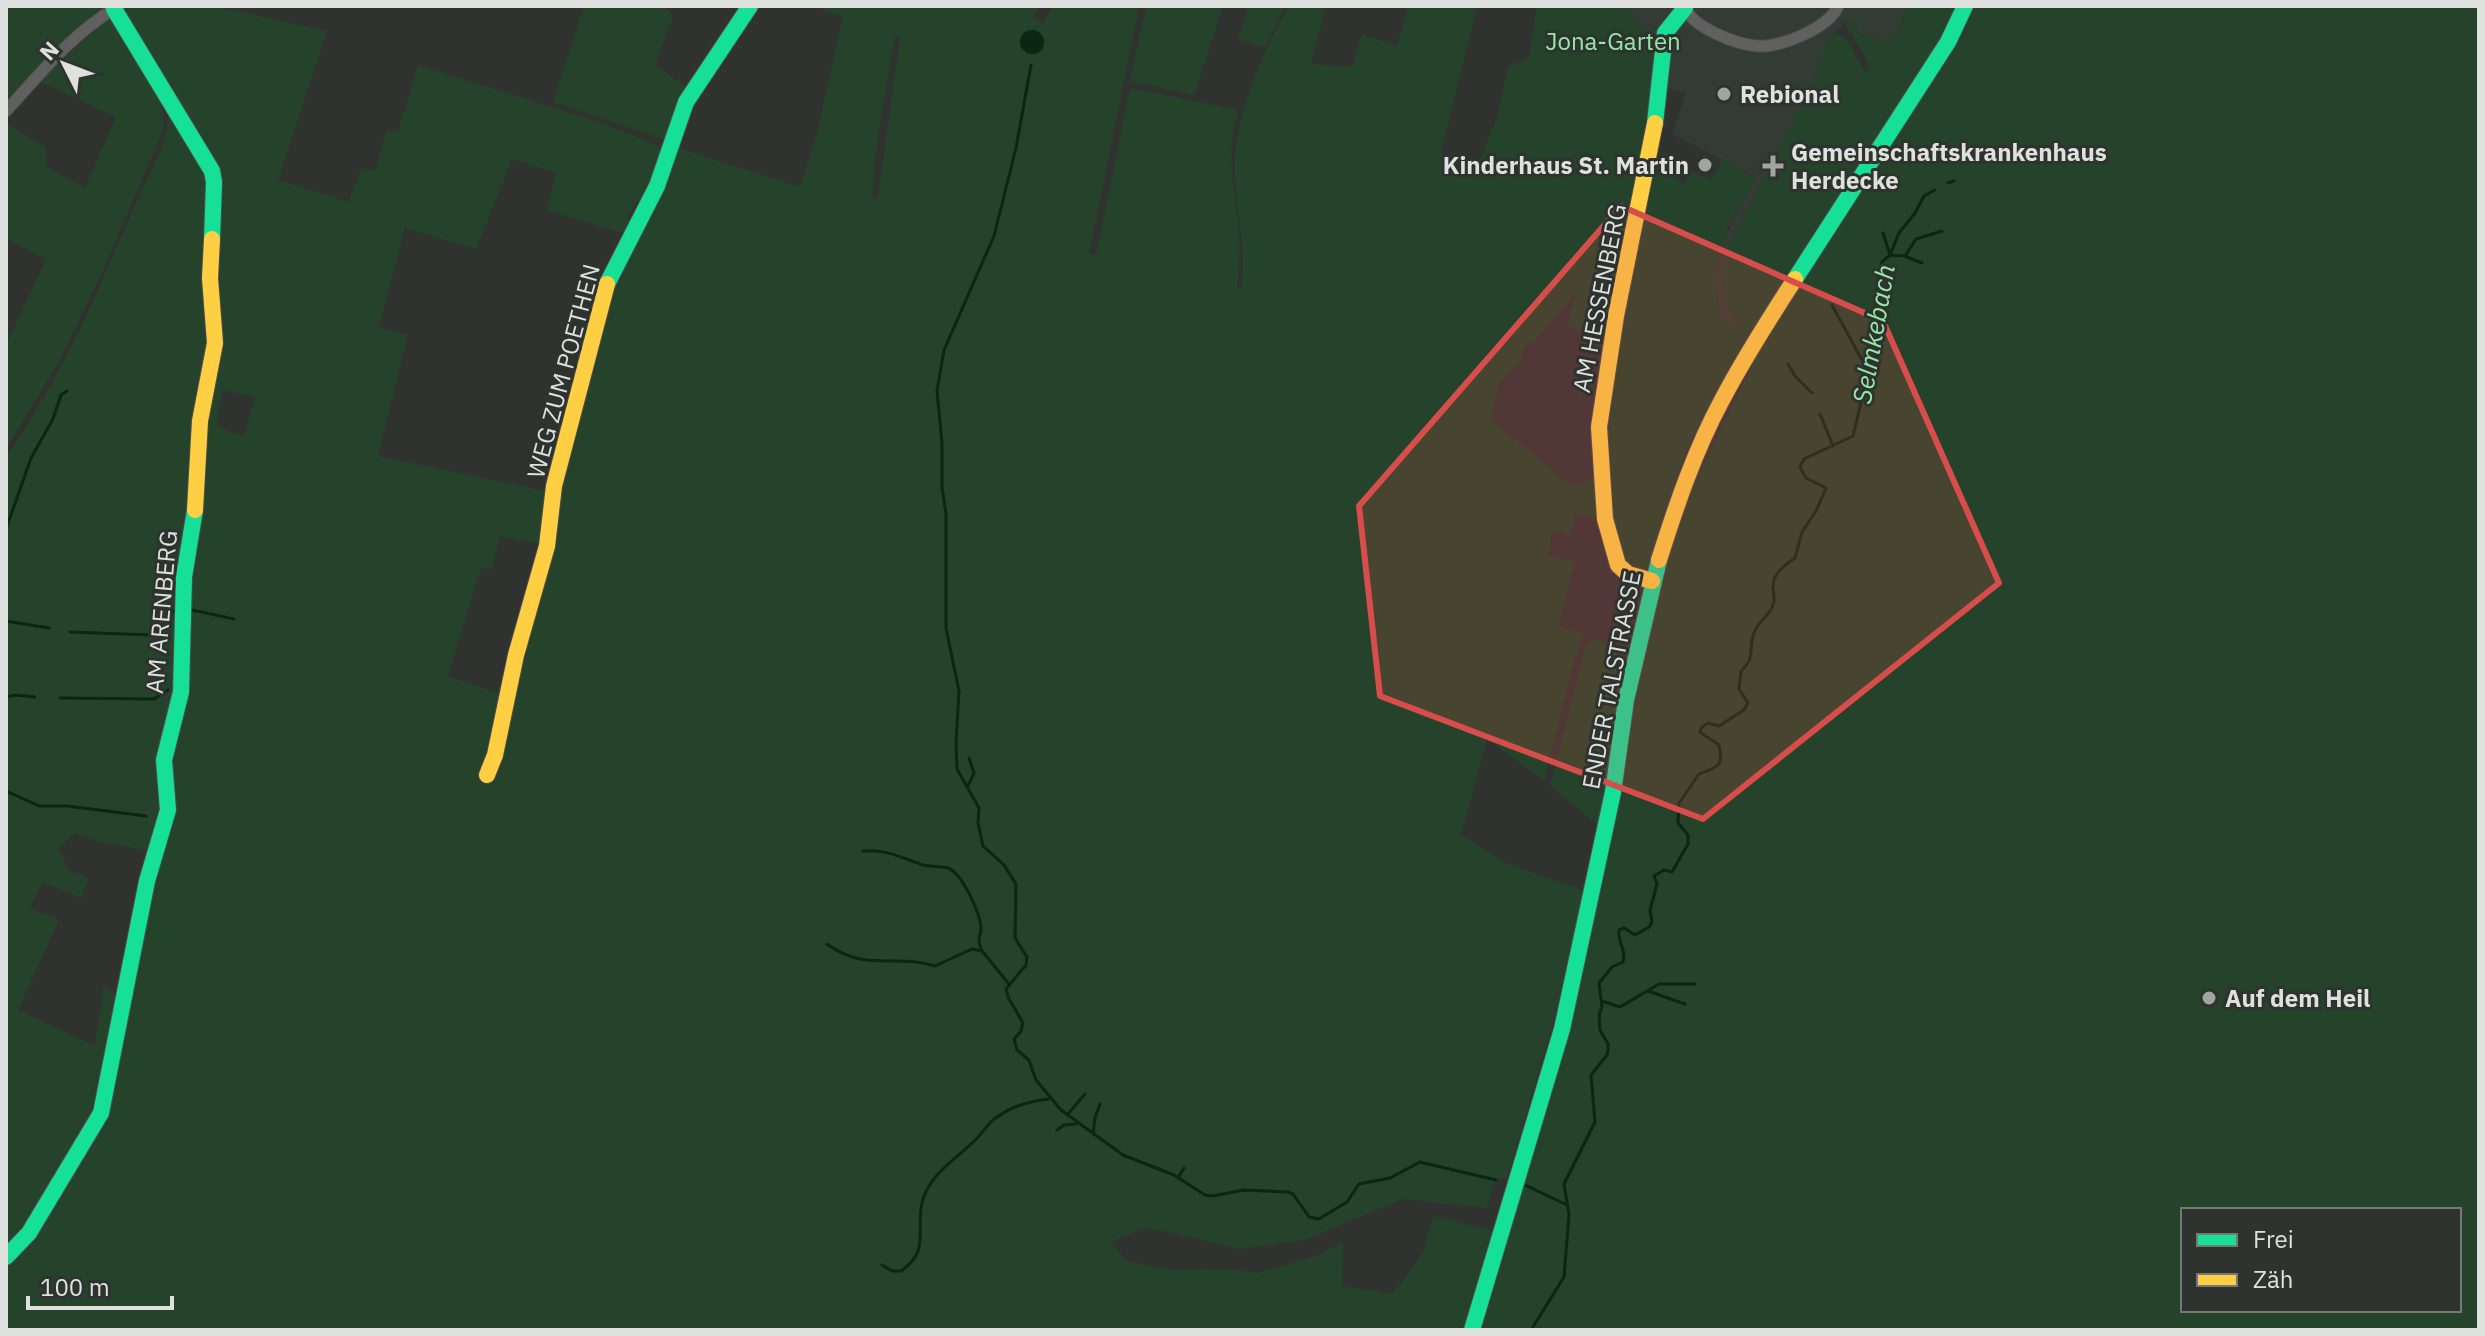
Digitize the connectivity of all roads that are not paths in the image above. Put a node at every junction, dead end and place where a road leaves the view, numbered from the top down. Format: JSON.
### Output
{"nodes":[{"id":1,"x":750,"y":6,"type":"edge"},
{"id":2,"x":1965,"y":6,"type":"edge"},
{"id":3,"x":1685,"y":7,"type":"edge"},
{"id":4,"x":115,"y":8,"type":"edge"},
{"id":5,"x":1836,"y":10,"type":"edge"},
{"id":6,"x":6,"y":111,"type":"edge"},
{"id":7,"x":1652,"y":581,"type":"junction"},
{"id":8,"x":487,"y":775,"type":"dead end"},
{"id":9,"x":6,"y":1257,"type":"edge"},
{"id":10,"x":1472,"y":1330,"type":"edge"}],
"edges":[{"from":1,"to":8,"type":"street","name":"WEG ZUM POETHEN"},
{"from":2,"to":7,"type":"street","name":"ENDER TALSTRASSE"},
{"from":3,"to":5,"type":"street","name":"AM HESSENBERG"},
{"from":3,"to":7,"type":"street","name":"AM HESSENBERG"},
{"from":4,"to":6,"type":"street"},
{"from":4,"to":9,"type":"street","name":"AM ARENBERG"},
{"from":7,"to":10,"type":"street","name":"ENDER TALSTRASSE"}]}
